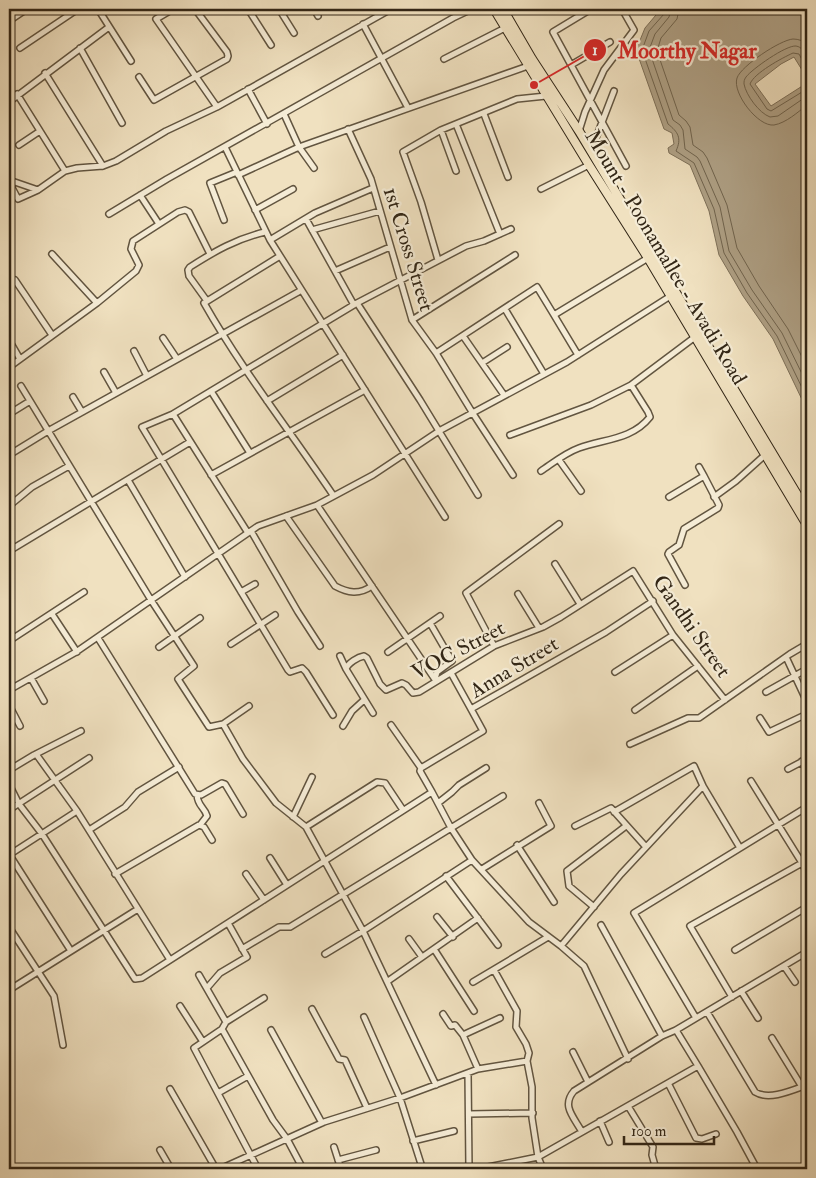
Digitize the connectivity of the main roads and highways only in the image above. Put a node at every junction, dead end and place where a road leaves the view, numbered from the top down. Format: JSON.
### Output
{"nodes":[{"id":1,"x":494,"y":9,"type":"edge"},
{"id":2,"x":503,"y":9,"type":"edge"},
{"id":3,"x":674,"y":294,"type":"junction"},
{"id":4,"x":807,"y":511,"type":"edge"},
{"id":5,"x":807,"y":525,"type":"edge"}],
"edges":[{"from":1,"to":3,"type":"main road","name":"Mount - Poonamallee - Avadi Road"},
{"from":2,"to":3,"type":"main road","name":"Mount - Poonamallee - Avadi Road"},
{"from":3,"to":4,"type":"main road","name":"Mount - Poonamallee - Avadi Road"},
{"from":3,"to":5,"type":"main road","name":"Mount - Poonamallee - Avadi Road"}]}
